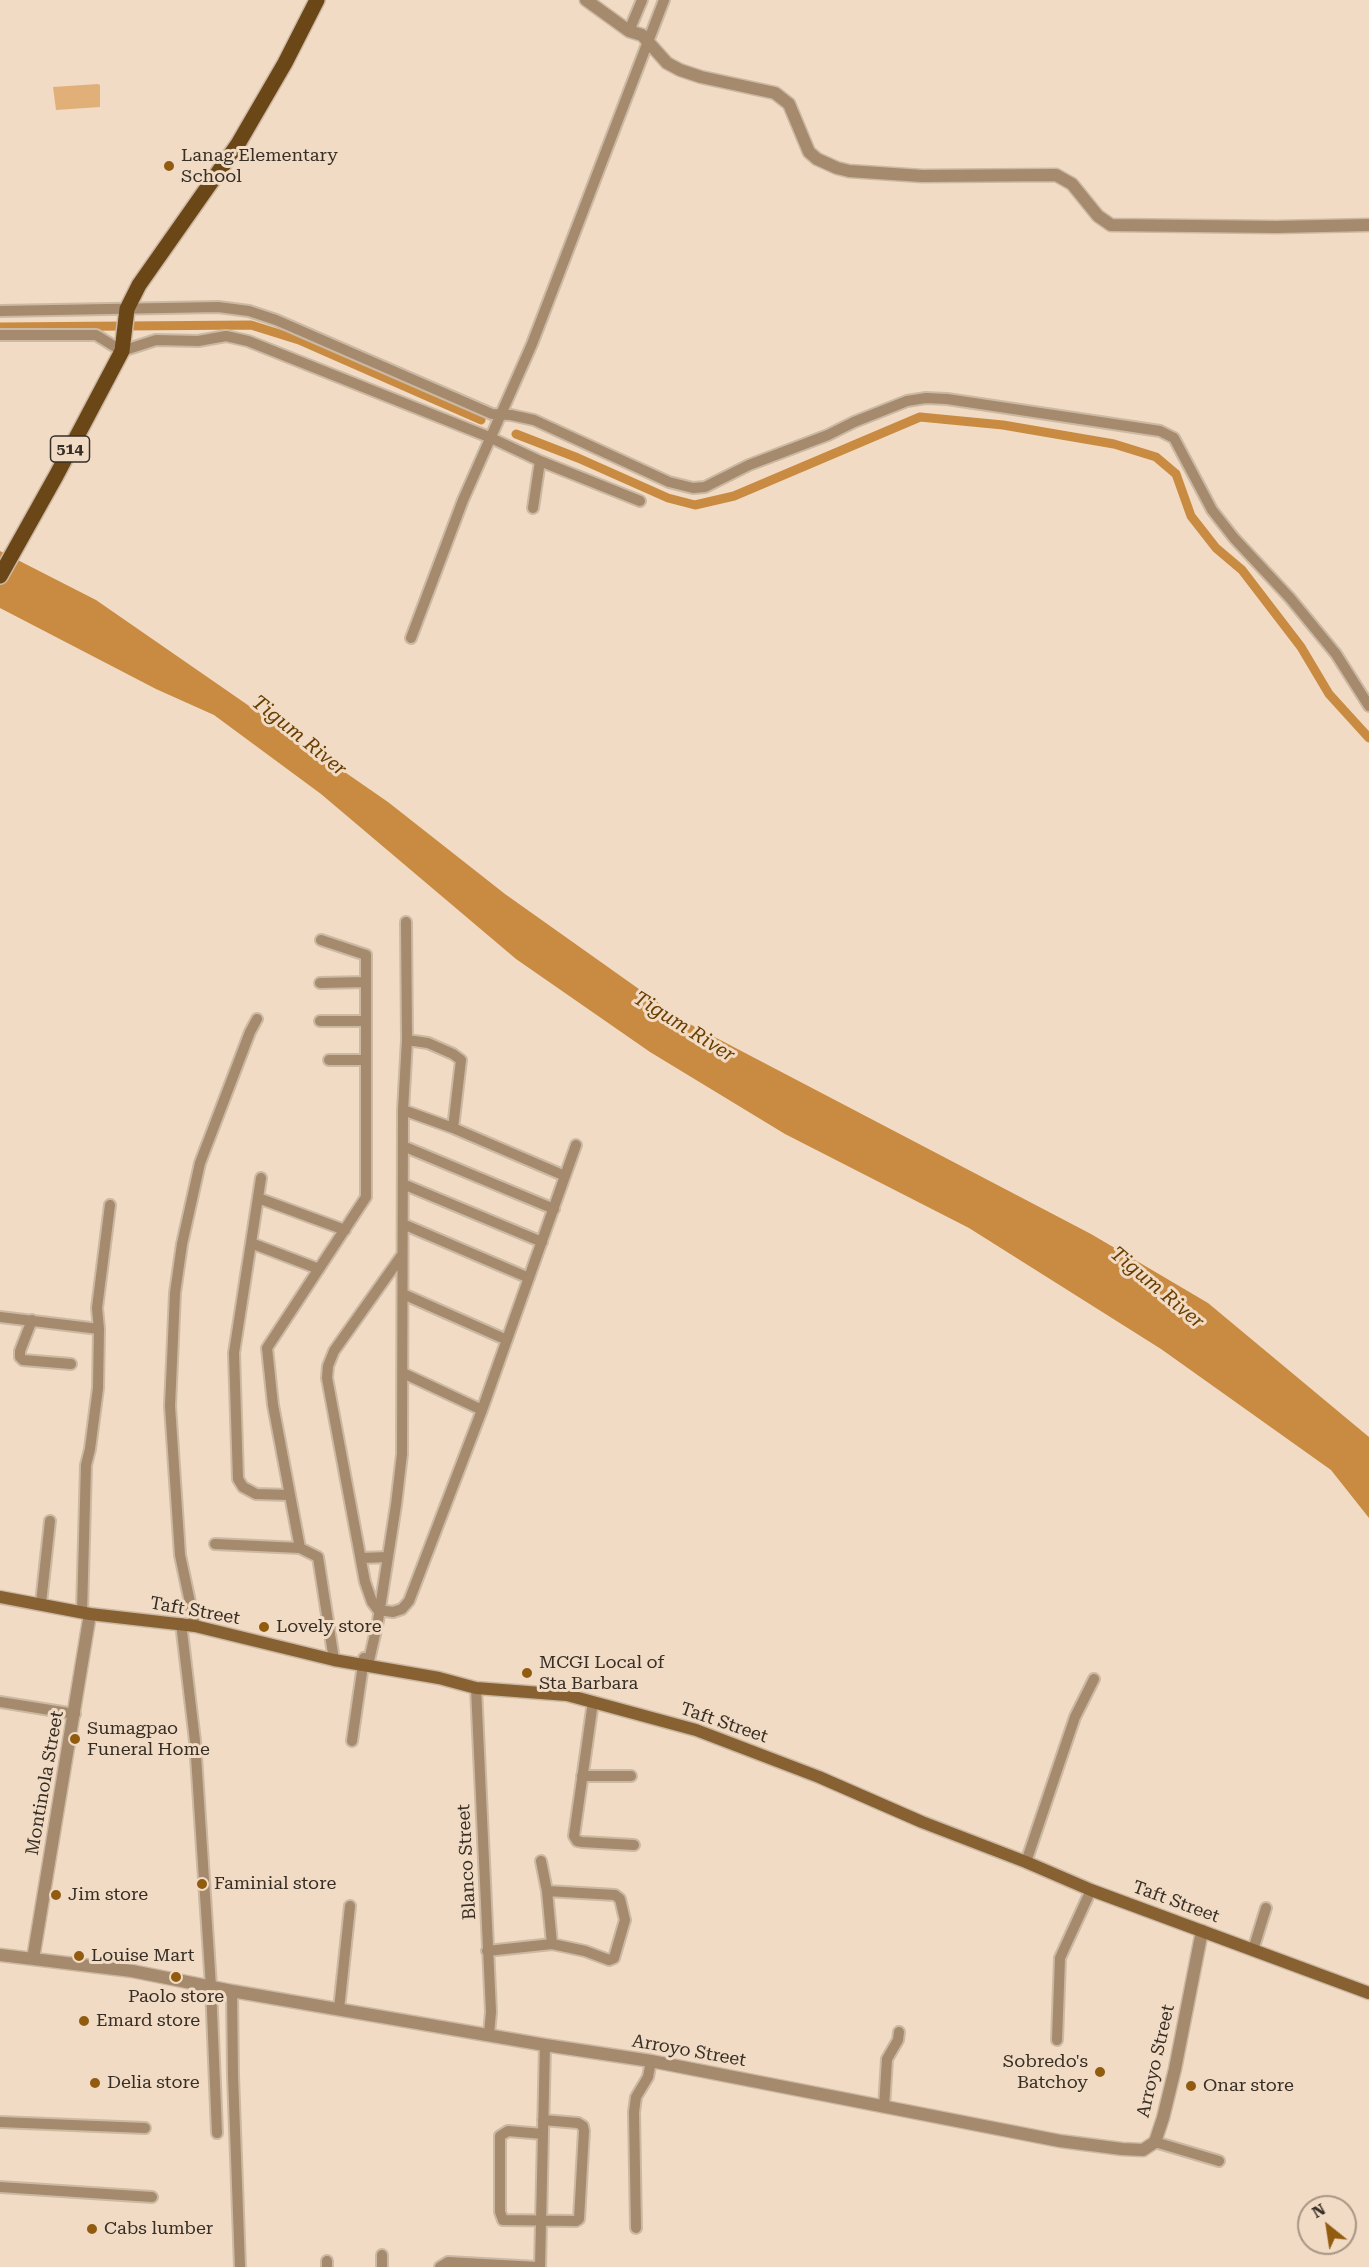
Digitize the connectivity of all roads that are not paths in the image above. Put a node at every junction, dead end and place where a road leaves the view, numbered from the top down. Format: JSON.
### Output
{"nodes":[{"id":1,"x":317,"y":0,"type":"edge"},
{"id":2,"x":586,"y":0,"type":"edge"},
{"id":3,"x":642,"y":0,"type":"edge"},
{"id":4,"x":664,"y":0,"type":"edge"},
{"id":5,"x":629,"y":31,"type":"junction"},
{"id":6,"x":648,"y":40,"type":"junction"},
{"id":7,"x":1369,"y":225,"type":"edge"},
{"id":8,"x":0,"y":311,"type":"edge"},
{"id":9,"x":126,"y":311,"type":"junction"},
{"id":10,"x":0,"y":335,"type":"edge"},
{"id":11,"x":123,"y":348,"type":"junction"},
{"id":12,"x":499,"y":415,"type":"junction"},
{"id":13,"x":489,"y":437,"type":"junction"},
{"id":14,"x":540,"y":461,"type":"junction"},
{"id":15,"x":640,"y":501,"type":"dead end"},
{"id":16,"x":533,"y":508,"type":"dead end"},
{"id":17,"x":0,"y":576,"type":"edge"},
{"id":18,"x":411,"y":638,"type":"dead end"},
{"id":19,"x":1369,"y":706,"type":"edge"},
{"id":20,"x":406,"y":922,"type":"dead end"},
{"id":21,"x":321,"y":940,"type":"dead end"},
{"id":22,"x":366,"y":982,"type":"junction"},
{"id":23,"x":320,"y":983,"type":"dead end"},
{"id":24,"x":257,"y":1019,"type":"dead end"},
{"id":25,"x":366,"y":1021,"type":"junction"},
{"id":26,"x":320,"y":1022,"type":"dead end"},
{"id":27,"x":407,"y":1040,"type":"junction"},
{"id":28,"x":329,"y":1060,"type":"dead end"},
{"id":29,"x":366,"y":1060,"type":"junction"},
{"id":30,"x":403,"y":1110,"type":"junction"},
{"id":31,"x":453,"y":1128,"type":"junction"},
{"id":32,"x":576,"y":1145,"type":"dead end"},
{"id":33,"x":403,"y":1146,"type":"junction"},
{"id":34,"x":566,"y":1176,"type":"junction"},
{"id":35,"x":261,"y":1178,"type":"dead end"},
{"id":36,"x":403,"y":1184,"type":"junction"},
{"id":37,"x":258,"y":1198,"type":"junction"},
{"id":38,"x":110,"y":1205,"type":"dead end"},
{"id":39,"x":554,"y":1209,"type":"junction"},
{"id":40,"x":403,"y":1224,"type":"junction"},
{"id":41,"x":345,"y":1230,"type":"junction"},
{"id":42,"x":542,"y":1242,"type":"junction"},
{"id":43,"x":251,"y":1243,"type":"junction"},
{"id":44,"x":402,"y":1255,"type":"junction"},
{"id":45,"x":319,"y":1269,"type":"junction"},
{"id":46,"x":529,"y":1278,"type":"junction"},
{"id":47,"x":403,"y":1294,"type":"junction"},
{"id":48,"x":0,"y":1317,"type":"edge"},
{"id":49,"x":32,"y":1320,"type":"junction"},
{"id":50,"x":99,"y":1329,"type":"junction"},
{"id":51,"x":507,"y":1340,"type":"junction"},
{"id":52,"x":71,"y":1364,"type":"dead end"},
{"id":53,"x":403,"y":1373,"type":"junction"},
{"id":54,"x":482,"y":1410,"type":"junction"},
{"id":55,"x":289,"y":1495,"type":"junction"},
{"id":56,"x":50,"y":1521,"type":"dead end"},
{"id":57,"x":216,"y":1544,"type":"dead end"},
{"id":58,"x":300,"y":1548,"type":"junction"},
{"id":59,"x":388,"y":1557,"type":"junction"},
{"id":60,"x":361,"y":1558,"type":"junction"},
{"id":61,"x":0,"y":1597,"type":"edge"},
{"id":62,"x":41,"y":1604,"type":"junction"},
{"id":63,"x":378,"y":1610,"type":"junction"},
{"id":64,"x":86,"y":1613,"type":"junction"},
{"id":65,"x":181,"y":1623,"type":"junction"},
{"id":66,"x":195,"y":1626,"type":"junction"},
{"id":67,"x":334,"y":1660,"type":"junction"},
{"id":68,"x":365,"y":1665,"type":"junction"},
{"id":69,"x":1094,"y":1679,"type":"dead end"},
{"id":70,"x":476,"y":1688,"type":"junction"},
{"id":71,"x":0,"y":1702,"type":"edge"},
{"id":72,"x":593,"y":1702,"type":"junction"},
{"id":73,"x":75,"y":1714,"type":"junction"},
{"id":74,"x":352,"y":1741,"type":"dead end"},
{"id":75,"x":582,"y":1776,"type":"junction"},
{"id":76,"x":631,"y":1776,"type":"dead end"},
{"id":77,"x":634,"y":1845,"type":"dead end"},
{"id":78,"x":541,"y":1861,"type":"dead end"},
{"id":79,"x":1026,"y":1862,"type":"junction"},
{"id":80,"x":1091,"y":1890,"type":"junction"},
{"id":81,"x":547,"y":1891,"type":"junction"},
{"id":82,"x":350,"y":1905,"type":"dead end"},
{"id":83,"x":1266,"y":1908,"type":"dead end"},
{"id":84,"x":1202,"y":1931,"type":"junction"},
{"id":85,"x":552,"y":1944,"type":"junction"},
{"id":86,"x":1253,"y":1950,"type":"junction"},
{"id":87,"x":487,"y":1951,"type":"junction"},
{"id":88,"x":0,"y":1955,"type":"edge"},
{"id":89,"x":33,"y":1959,"type":"junction"},
{"id":90,"x":211,"y":1987,"type":"junction"},
{"id":91,"x":232,"y":1991,"type":"junction"},
{"id":92,"x":1369,"y":1993,"type":"edge"},
{"id":93,"x":339,"y":2009,"type":"junction"},
{"id":94,"x":899,"y":2032,"type":"dead end"},
{"id":95,"x":489,"y":2034,"type":"junction"},
{"id":96,"x":1057,"y":2040,"type":"dead end"},
{"id":97,"x":544,"y":2045,"type":"junction"},
{"id":98,"x":651,"y":2061,"type":"junction"},
{"id":99,"x":214,"y":2075,"type":"junction"},
{"id":100,"x":233,"y":2075,"type":"junction"},
{"id":101,"x":884,"y":2107,"type":"junction"},
{"id":102,"x":543,"y":2120,"type":"junction"},
{"id":103,"x":0,"y":2122,"type":"edge"},
{"id":104,"x":145,"y":2128,"type":"dead end"},
{"id":105,"x":217,"y":2133,"type":"dead end"},
{"id":106,"x":543,"y":2134,"type":"junction"},
{"id":107,"x":1155,"y":2142,"type":"junction"},
{"id":108,"x":1219,"y":2161,"type":"dead end"},
{"id":109,"x":0,"y":2187,"type":"edge"},
{"id":110,"x":152,"y":2197,"type":"dead end"},
{"id":111,"x":541,"y":2220,"type":"junction"},
{"id":112,"x":636,"y":2228,"type":"dead end"},
{"id":113,"x":382,"y":2255,"type":"dead end"},
{"id":114,"x":240,"y":2267,"type":"edge"},
{"id":115,"x":382,"y":2267,"type":"edge"},
{"id":116,"x":440,"y":2267,"type":"edge"},
{"id":117,"x":538,"y":2267,"type":"edge"}],
"edges":[{"from":1,"to":9,"type":"main road","number":"514"},
{"from":2,"to":5,"type":"street"},
{"from":3,"to":5,"type":"street"},
{"from":4,"to":6,"type":"street"},
{"from":5,"to":6,"type":"street"},
{"from":6,"to":7,"type":"street"},
{"from":6,"to":12,"type":"street"},
{"from":8,"to":9,"type":"street"},
{"from":9,"to":11,"type":"main road","number":"514"},
{"from":9,"to":12,"type":"street"},
{"from":10,"to":11,"type":"street"},
{"from":11,"to":13,"type":"street"},
{"from":11,"to":17,"type":"main road","number":"514"},
{"from":12,"to":13,"type":"street"},
{"from":12,"to":19,"type":"street"},
{"from":13,"to":14,"type":"street"},
{"from":13,"to":18,"type":"street"},
{"from":14,"to":15,"type":"street"},
{"from":14,"to":16,"type":"street"},
{"from":20,"to":27,"type":"street"},
{"from":21,"to":22,"type":"street"},
{"from":22,"to":23,"type":"street"},
{"from":22,"to":25,"type":"street"},
{"from":24,"to":66,"type":"street"},
{"from":25,"to":26,"type":"street"},
{"from":25,"to":29,"type":"street"},
{"from":27,"to":30,"type":"street"},
{"from":27,"to":31,"type":"street"},
{"from":28,"to":29,"type":"street"},
{"from":29,"to":41,"type":"street"},
{"from":30,"to":31,"type":"street"},
{"from":30,"to":33,"type":"street"},
{"from":31,"to":34,"type":"street"},
{"from":32,"to":34,"type":"street"},
{"from":33,"to":36,"type":"street"},
{"from":33,"to":39,"type":"street"},
{"from":34,"to":39,"type":"street"},
{"from":35,"to":37,"type":"street"},
{"from":36,"to":40,"type":"street"},
{"from":36,"to":42,"type":"street"},
{"from":37,"to":41,"type":"street"},
{"from":37,"to":43,"type":"street"},
{"from":38,"to":50,"type":"street"},
{"from":39,"to":42,"type":"street"},
{"from":40,"to":44,"type":"street"},
{"from":40,"to":46,"type":"street"},
{"from":41,"to":45,"type":"street"},
{"from":42,"to":46,"type":"street"},
{"from":43,"to":45,"type":"street"},
{"from":43,"to":55,"type":"street"},
{"from":44,"to":47,"type":"street"},
{"from":44,"to":60,"type":"street"},
{"from":45,"to":55,"type":"street"},
{"from":46,"to":51,"type":"street"},
{"from":47,"to":51,"type":"street"},
{"from":47,"to":53,"type":"street"},
{"from":48,"to":49,"type":"street"},
{"from":49,"to":50,"type":"street"},
{"from":49,"to":52,"type":"street"},
{"from":50,"to":64,"type":"street"},
{"from":51,"to":54,"type":"street"},
{"from":53,"to":54,"type":"street"},
{"from":53,"to":59,"type":"street"},
{"from":54,"to":63,"type":"street"},
{"from":55,"to":58,"type":"street"},
{"from":56,"to":62,"type":"street"},
{"from":57,"to":58,"type":"street"},
{"from":58,"to":67,"type":"street"},
{"from":59,"to":60,"type":"street"},
{"from":59,"to":63,"type":"street"},
{"from":60,"to":63,"type":"street"},
{"from":61,"to":62,"type":"main road","name":"Taft Street"},
{"from":62,"to":64,"type":"main road","name":"Taft Street"},
{"from":63,"to":68,"type":"street"},
{"from":64,"to":65,"type":"main road","name":"Taft Street"},
{"from":64,"to":73,"type":"street","name":"Montinola Street"},
{"from":65,"to":66,"type":"main road","name":"Taft Street"},
{"from":65,"to":90,"type":"street"},
{"from":66,"to":67,"type":"main road","name":"Taft Street"},
{"from":67,"to":68,"type":"main road","name":"Taft Street"},
{"from":68,"to":70,"type":"main road","name":"Taft Street"},
{"from":68,"to":74,"type":"street"},
{"from":69,"to":79,"type":"street"},
{"from":70,"to":72,"type":"main road","name":"Taft Street"},
{"from":70,"to":87,"type":"street","name":"Blanco Street"},
{"from":71,"to":73,"type":"street"},
{"from":72,"to":75,"type":"street"},
{"from":72,"to":79,"type":"main road","name":"Taft Street"},
{"from":73,"to":89,"type":"street","name":"Montinola Street"},
{"from":75,"to":76,"type":"street"},
{"from":75,"to":77,"type":"street"},
{"from":78,"to":81,"type":"street"},
{"from":79,"to":80,"type":"main road","name":"Taft Street"},
{"from":80,"to":84,"type":"main road","name":"Taft Street"},
{"from":80,"to":96,"type":"street"},
{"from":81,"to":85,"type":"street"},
{"from":81,"to":85,"type":"street"},
{"from":82,"to":93,"type":"street"},
{"from":83,"to":86,"type":"street"},
{"from":84,"to":86,"type":"main road","name":"Taft Street"},
{"from":84,"to":107,"type":"street","name":"Arroyo Street"},
{"from":85,"to":87,"type":"street"},
{"from":86,"to":92,"type":"main road","name":"Taft Street"},
{"from":87,"to":95,"type":"street","name":"Blanco Street"},
{"from":88,"to":89,"type":"street","name":"Arroyo Street"},
{"from":89,"to":90,"type":"street","name":"Arroyo Street"},
{"from":90,"to":91,"type":"street","name":"Arroyo Street"},
{"from":90,"to":99,"type":"street"},
{"from":91,"to":93,"type":"street","name":"Arroyo Street"},
{"from":91,"to":100,"type":"street"},
{"from":93,"to":95,"type":"street","name":"Arroyo Street"},
{"from":94,"to":101,"type":"street"},
{"from":95,"to":97,"type":"street","name":"Arroyo Street"},
{"from":97,"to":98,"type":"street","name":"Arroyo Street"},
{"from":97,"to":102,"type":"street"},
{"from":98,"to":101,"type":"street","name":"Arroyo Street"},
{"from":98,"to":112,"type":"street"},
{"from":99,"to":100,"type":"street"},
{"from":99,"to":105,"type":"street"},
{"from":100,"to":114,"type":"street"},
{"from":101,"to":107,"type":"street","name":"Arroyo Street"},
{"from":102,"to":106,"type":"street"},
{"from":102,"to":111,"type":"street"},
{"from":103,"to":104,"type":"street"},
{"from":106,"to":111,"type":"street"},
{"from":106,"to":111,"type":"street"},
{"from":107,"to":108,"type":"street"},
{"from":109,"to":110,"type":"street"},
{"from":111,"to":117,"type":"street"},
{"from":113,"to":115,"type":"street"},
{"from":116,"to":117,"type":"street"}]}
